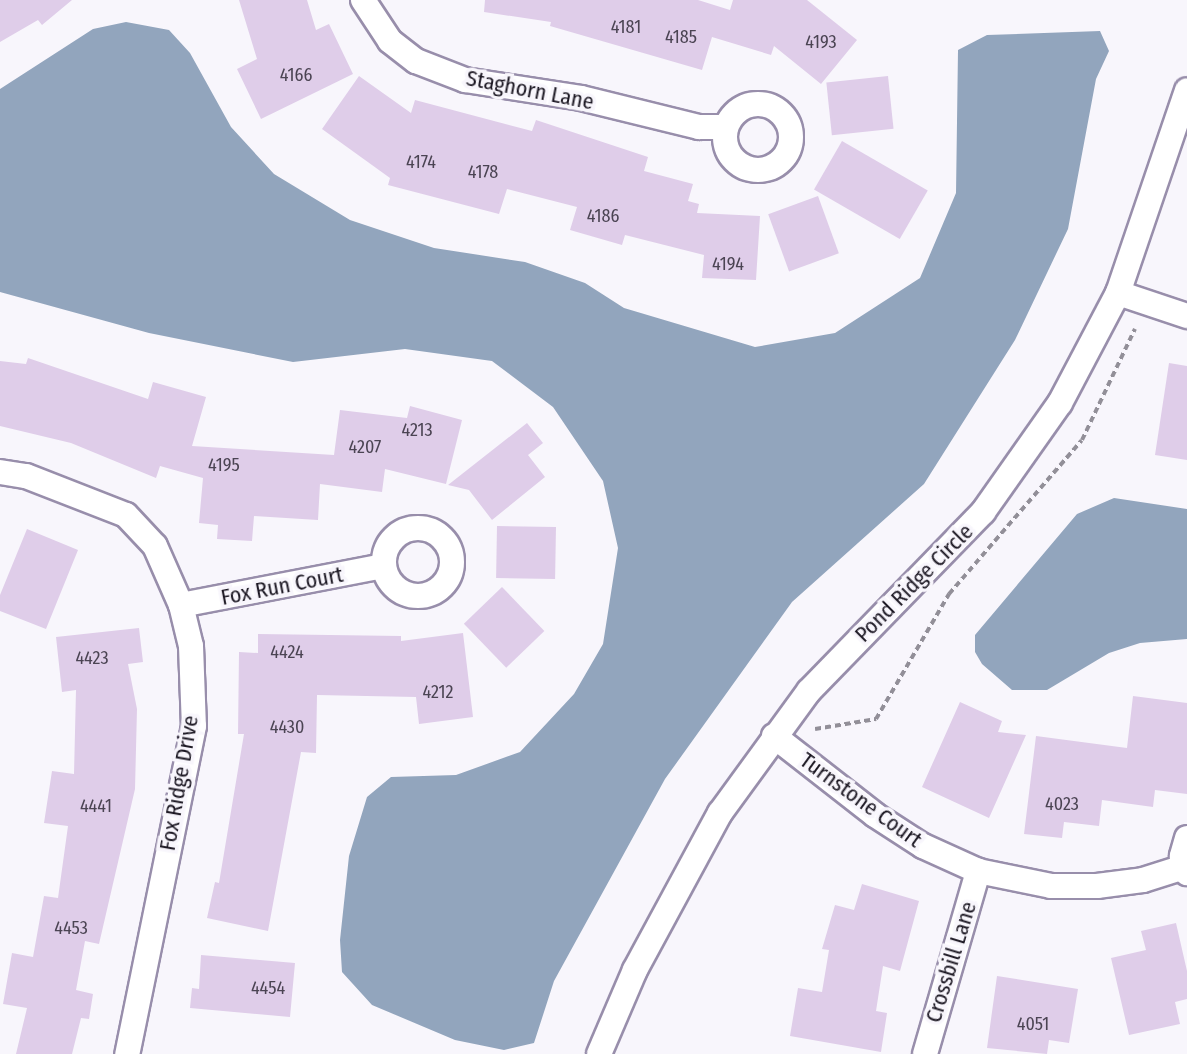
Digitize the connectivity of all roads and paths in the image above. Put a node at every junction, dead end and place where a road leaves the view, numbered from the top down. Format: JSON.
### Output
{"nodes":[{"id":1,"x":363,"y":0,"type":"edge"},
{"id":2,"x":1187,"y":90,"type":"edge"},
{"id":3,"x":726,"y":127,"type":"dead end"},
{"id":4,"x":1118,"y":293,"type":"junction"},
{"id":5,"x":1187,"y":316,"type":"edge"},
{"id":6,"x":1135,"y":329,"type":"dead end"},
{"id":7,"x":0,"y":472,"type":"edge"},
{"id":8,"x":383,"y":566,"type":"dead end"},
{"id":9,"x":181,"y":605,"type":"junction"},
{"id":10,"x":815,"y":729,"type":"dead end"},
{"id":11,"x":774,"y":736,"type":"junction"},
{"id":12,"x":1187,"y":838,"type":"edge"},
{"id":13,"x":1185,"y":870,"type":"edge"},
{"id":14,"x":978,"y":871,"type":"junction"},
{"id":15,"x":127,"y":1054,"type":"edge"},
{"id":16,"x":599,"y":1054,"type":"edge"},
{"id":17,"x":925,"y":1054,"type":"edge"}],
"edges":[{"from":1,"to":3,"type":"street","name":"Staghorn Lane"},
{"from":2,"to":4,"type":"street","name":"Pond Ridge Circle"},
{"from":4,"to":5,"type":"street"},
{"from":4,"to":11,"type":"street","name":"Pond Ridge Circle"},
{"from":6,"to":10,"type":"path"},
{"from":7,"to":9,"type":"street","name":"Fox Ridge Drive"},
{"from":8,"to":9,"type":"street","name":"Fox Run Court"},
{"from":9,"to":15,"type":"street","name":"Fox Ridge Drive"},
{"from":11,"to":14,"type":"street","name":"Turnstone Court"},
{"from":11,"to":16,"type":"street","name":"Pond Ridge Circle"},
{"from":12,"to":13,"type":"street","name":"Turnstone Court"},
{"from":13,"to":14,"type":"street","name":"Turnstone Court"},
{"from":14,"to":17,"type":"street","name":"Crossbill Lane"}]}
